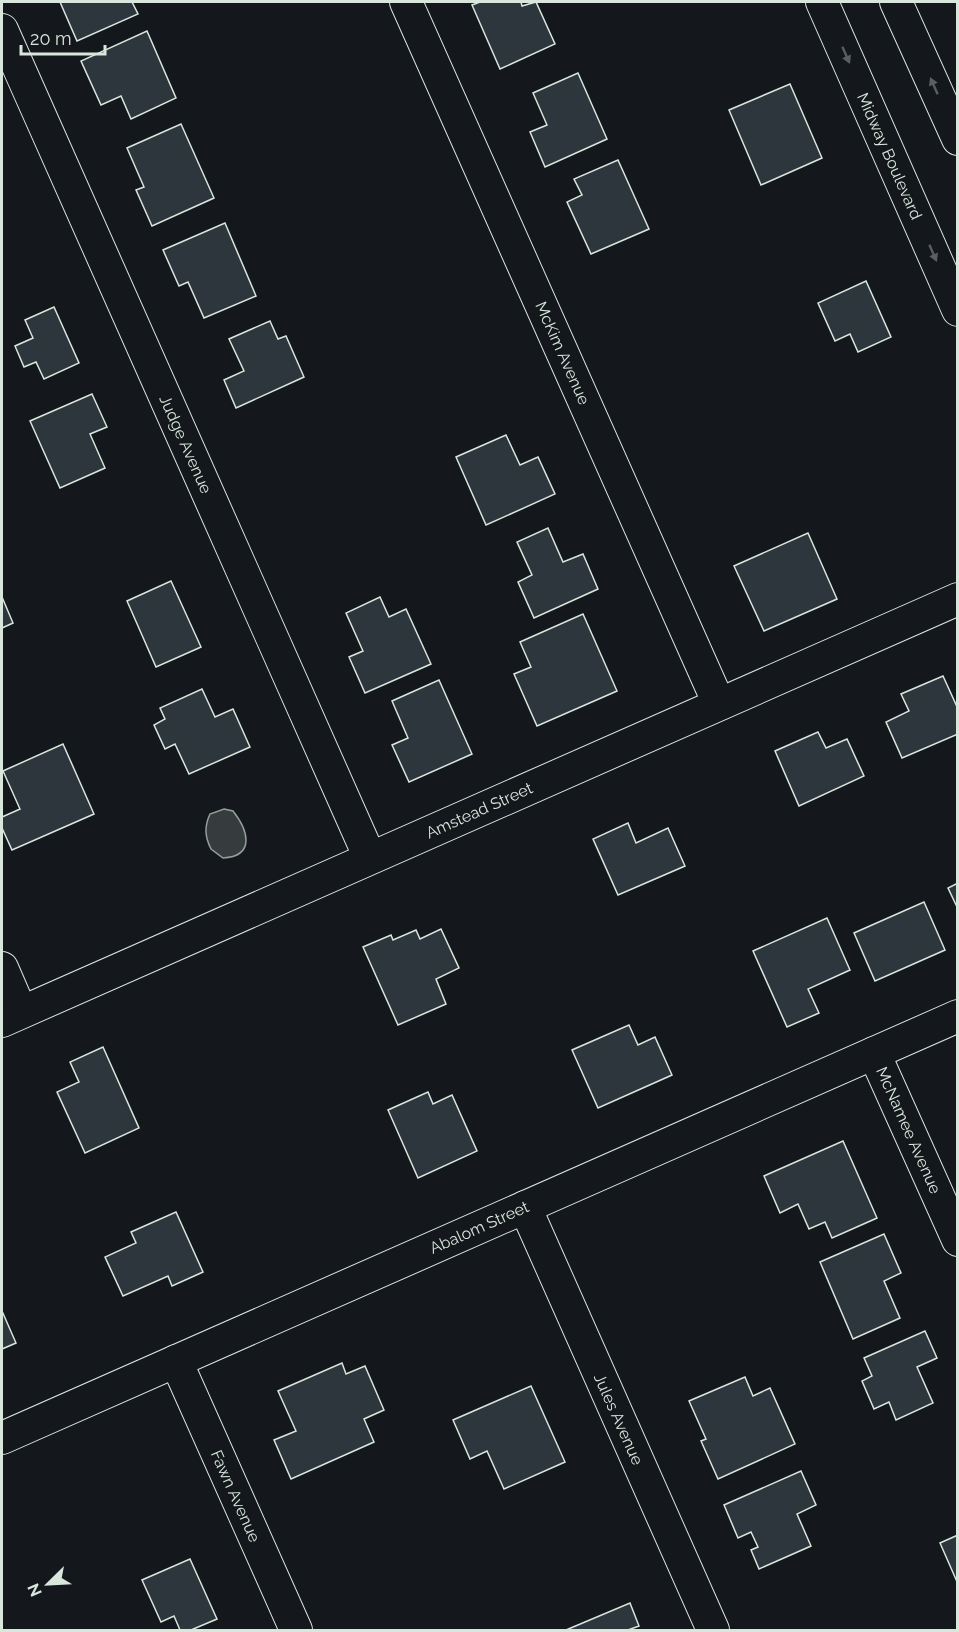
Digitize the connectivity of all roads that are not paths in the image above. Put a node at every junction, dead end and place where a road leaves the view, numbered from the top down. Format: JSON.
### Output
{"nodes":[{"id":1,"x":406,"y":2,"type":"edge"},
{"id":2,"x":822,"y":2,"type":"edge"},
{"id":3,"x":896,"y":2,"type":"edge"},
{"id":4,"x":2,"y":30,"type":"edge"},
{"id":5,"x":957,"y":139,"type":"edge"},
{"id":6,"x":957,"y":310,"type":"edge"},
{"id":7,"x":957,"y":599,"type":"edge"},
{"id":8,"x":719,"y":704,"type":"junction"},
{"id":9,"x":370,"y":858,"type":"junction"},
{"id":10,"x":2,"y":968,"type":"edge"},
{"id":11,"x":957,"y":1016,"type":"edge"},
{"id":12,"x":11,"y":1017,"type":"edge"},
{"id":13,"x":874,"y":1053,"type":"junction"},
{"id":14,"x":525,"y":1207,"type":"junction"},
{"id":15,"x":957,"y":1240,"type":"edge"},
{"id":16,"x":176,"y":1361,"type":"junction"},
{"id":17,"x":2,"y":1438,"type":"edge"},
{"id":18,"x":296,"y":1630,"type":"edge"},
{"id":19,"x":713,"y":1630,"type":"edge"}],
"edges":[{"from":1,"to":8,"type":"street","name":"McKim Avenue"},
{"from":2,"to":6,"type":"street","name":"Midway Boulevard","one_way":true},
{"from":5,"to":3,"type":"street","one_way":true},
{"from":4,"to":9,"type":"street","name":"Judge Avenue"},
{"from":7,"to":8,"type":"street","name":"Amstead Street"},
{"from":8,"to":9,"type":"street","name":"Amstead Street"},
{"from":9,"to":12,"type":"street","name":"Amstead Street"},
{"from":10,"to":12,"type":"street"},
{"from":11,"to":13,"type":"street","name":"Abalom Street"},
{"from":13,"to":14,"type":"street","name":"Abalom Street"},
{"from":13,"to":15,"type":"street","name":"McNamee Avenue"},
{"from":14,"to":16,"type":"street","name":"Abalom Street"},
{"from":14,"to":19,"type":"street","name":"Jules Avenue"},
{"from":16,"to":17,"type":"street","name":"Abalom Street"},
{"from":16,"to":18,"type":"street","name":"Fawn Avenue"}]}
